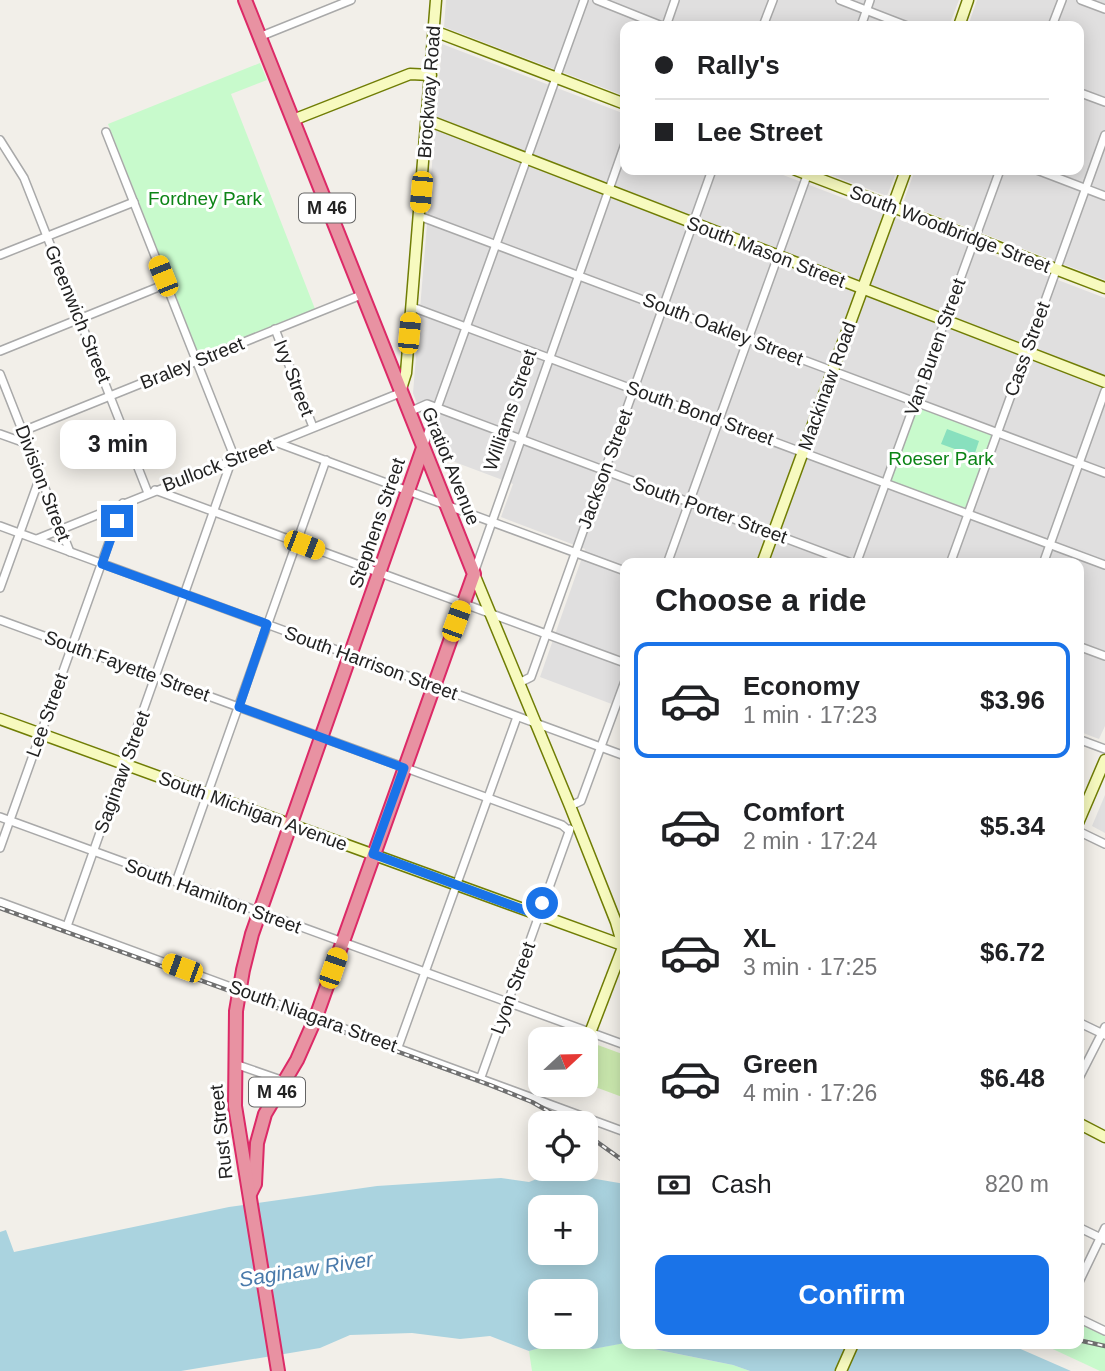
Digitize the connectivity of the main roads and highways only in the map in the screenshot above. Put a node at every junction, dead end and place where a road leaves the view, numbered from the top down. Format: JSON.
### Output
{"nodes":[{"id":1,"x":245,"y":0,"type":"edge"},
{"id":2,"x":436,"y":0,"type":"edge"},
{"id":3,"x":968,"y":0,"type":"edge"},
{"id":4,"x":961,"y":21,"type":"edge"},
{"id":5,"x":434,"y":33,"type":"junction"},
{"id":6,"x":430,"y":75,"type":"junction"},
{"id":7,"x":620,"y":102,"type":"edge"},
{"id":8,"x":293,"y":120,"type":"junction"},
{"id":9,"x":427,"y":120,"type":"junction"},
{"id":10,"x":815,"y":175,"type":"edge"},
{"id":11,"x":904,"y":175,"type":"edge"},
{"id":12,"x":892,"y":208,"type":"junction"},
{"id":13,"x":862,"y":289,"type":"junction"},
{"id":14,"x":1105,"y":289,"type":"edge"},
{"id":15,"x":1105,"y":382,"type":"edge"},
{"id":16,"x":400,"y":393,"type":"junction"},
{"id":17,"x":423,"y":447,"type":"junction"},
{"id":18,"x":764,"y":558,"type":"edge"},
{"id":19,"x":474,"y":574,"type":"junction"},
{"id":20,"x":0,"y":719,"type":"edge"},
{"id":21,"x":1105,"y":760,"type":"edge"},
{"id":22,"x":1084,"y":809,"type":"edge"},
{"id":23,"x":290,"y":824,"type":"junction"},
{"id":24,"x":373,"y":854,"type":"junction"},
{"id":25,"x":620,"y":933,"type":"edge"},
{"id":26,"x":620,"y":943,"type":"edge"},
{"id":27,"x":620,"y":954,"type":"edge"},
{"id":28,"x":592,"y":1027,"type":"edge"},
{"id":29,"x":234,"y":1064,"type":"joint"},
{"id":30,"x":1084,"y":1126,"type":"edge"},
{"id":31,"x":1105,"y":1137,"type":"edge"},
{"id":32,"x":250,"y":1194,"type":"junction"},
{"id":33,"x":851,"y":1349,"type":"edge"},
{"id":34,"x":278,"y":1371,"type":"edge"},
{"id":35,"x":841,"y":1371,"type":"edge"}],
"edges":[{"from":1,"to":8,"type":"highway","name":"Gratiot Avenue","number":"M 46"},
{"from":2,"to":5,"type":"main road","name":"Brockway Road"},
{"from":3,"to":4,"type":"main road"},
{"from":5,"to":6,"type":"main road","name":"Brockway Road"},
{"from":5,"to":7,"type":"main road"},
{"from":6,"to":8,"type":"main road"},
{"from":6,"to":9,"type":"main road","name":"Brockway Road"},
{"from":8,"to":16,"type":"highway","name":"Gratiot Avenue","number":"M 46"},
{"from":9,"to":13,"type":"main road","name":"South Mason Street"},
{"from":9,"to":16,"type":"main road","name":"Brockway Road"},
{"from":10,"to":12,"type":"main road","name":"South Woodbridge Street"},
{"from":11,"to":12,"type":"main road","name":"Mackinaw Road"},
{"from":12,"to":13,"type":"main road","name":"Mackinaw Road"},
{"from":12,"to":14,"type":"main road","name":"South Woodbridge Street"},
{"from":13,"to":15,"type":"main road","name":"South Mason Street"},
{"from":13,"to":18,"type":"main road","name":"Mackinaw Road"},
{"from":16,"to":17,"type":"highway","name":"Gratiot Avenue","number":"M 46"},
{"from":17,"to":19,"type":"highway","name":"Gratiot Avenue"},
{"from":17,"to":23,"type":"highway","name":"Stephens Street","number":"M 46"},
{"from":19,"to":24,"type":"highway","name":"Williams Street","number":"M 46"},
{"from":19,"to":25,"type":"main road","name":"Gratiot Avenue"},
{"from":20,"to":23,"type":"main road","name":"South Michigan Avenue"},
{"from":21,"to":22,"type":"main road"},
{"from":23,"to":24,"type":"main road","name":"South Michigan Avenue"},
{"from":23,"to":29,"type":"highway","name":"Stephens Street","number":"M 46"},
{"from":24,"to":26,"type":"main road","name":"South Michigan Avenue"},
{"from":24,"to":32,"type":"highway","name":"Williams Street","number":"M 46"},
{"from":27,"to":28,"type":"main road"},
{"from":29,"to":32,"type":"highway","name":"Rust Street","number":"M 46"},
{"from":30,"to":31,"type":"main road"},
{"from":32,"to":34,"type":"highway","number":"M 46"},
{"from":33,"to":35,"type":"main road"}]}
